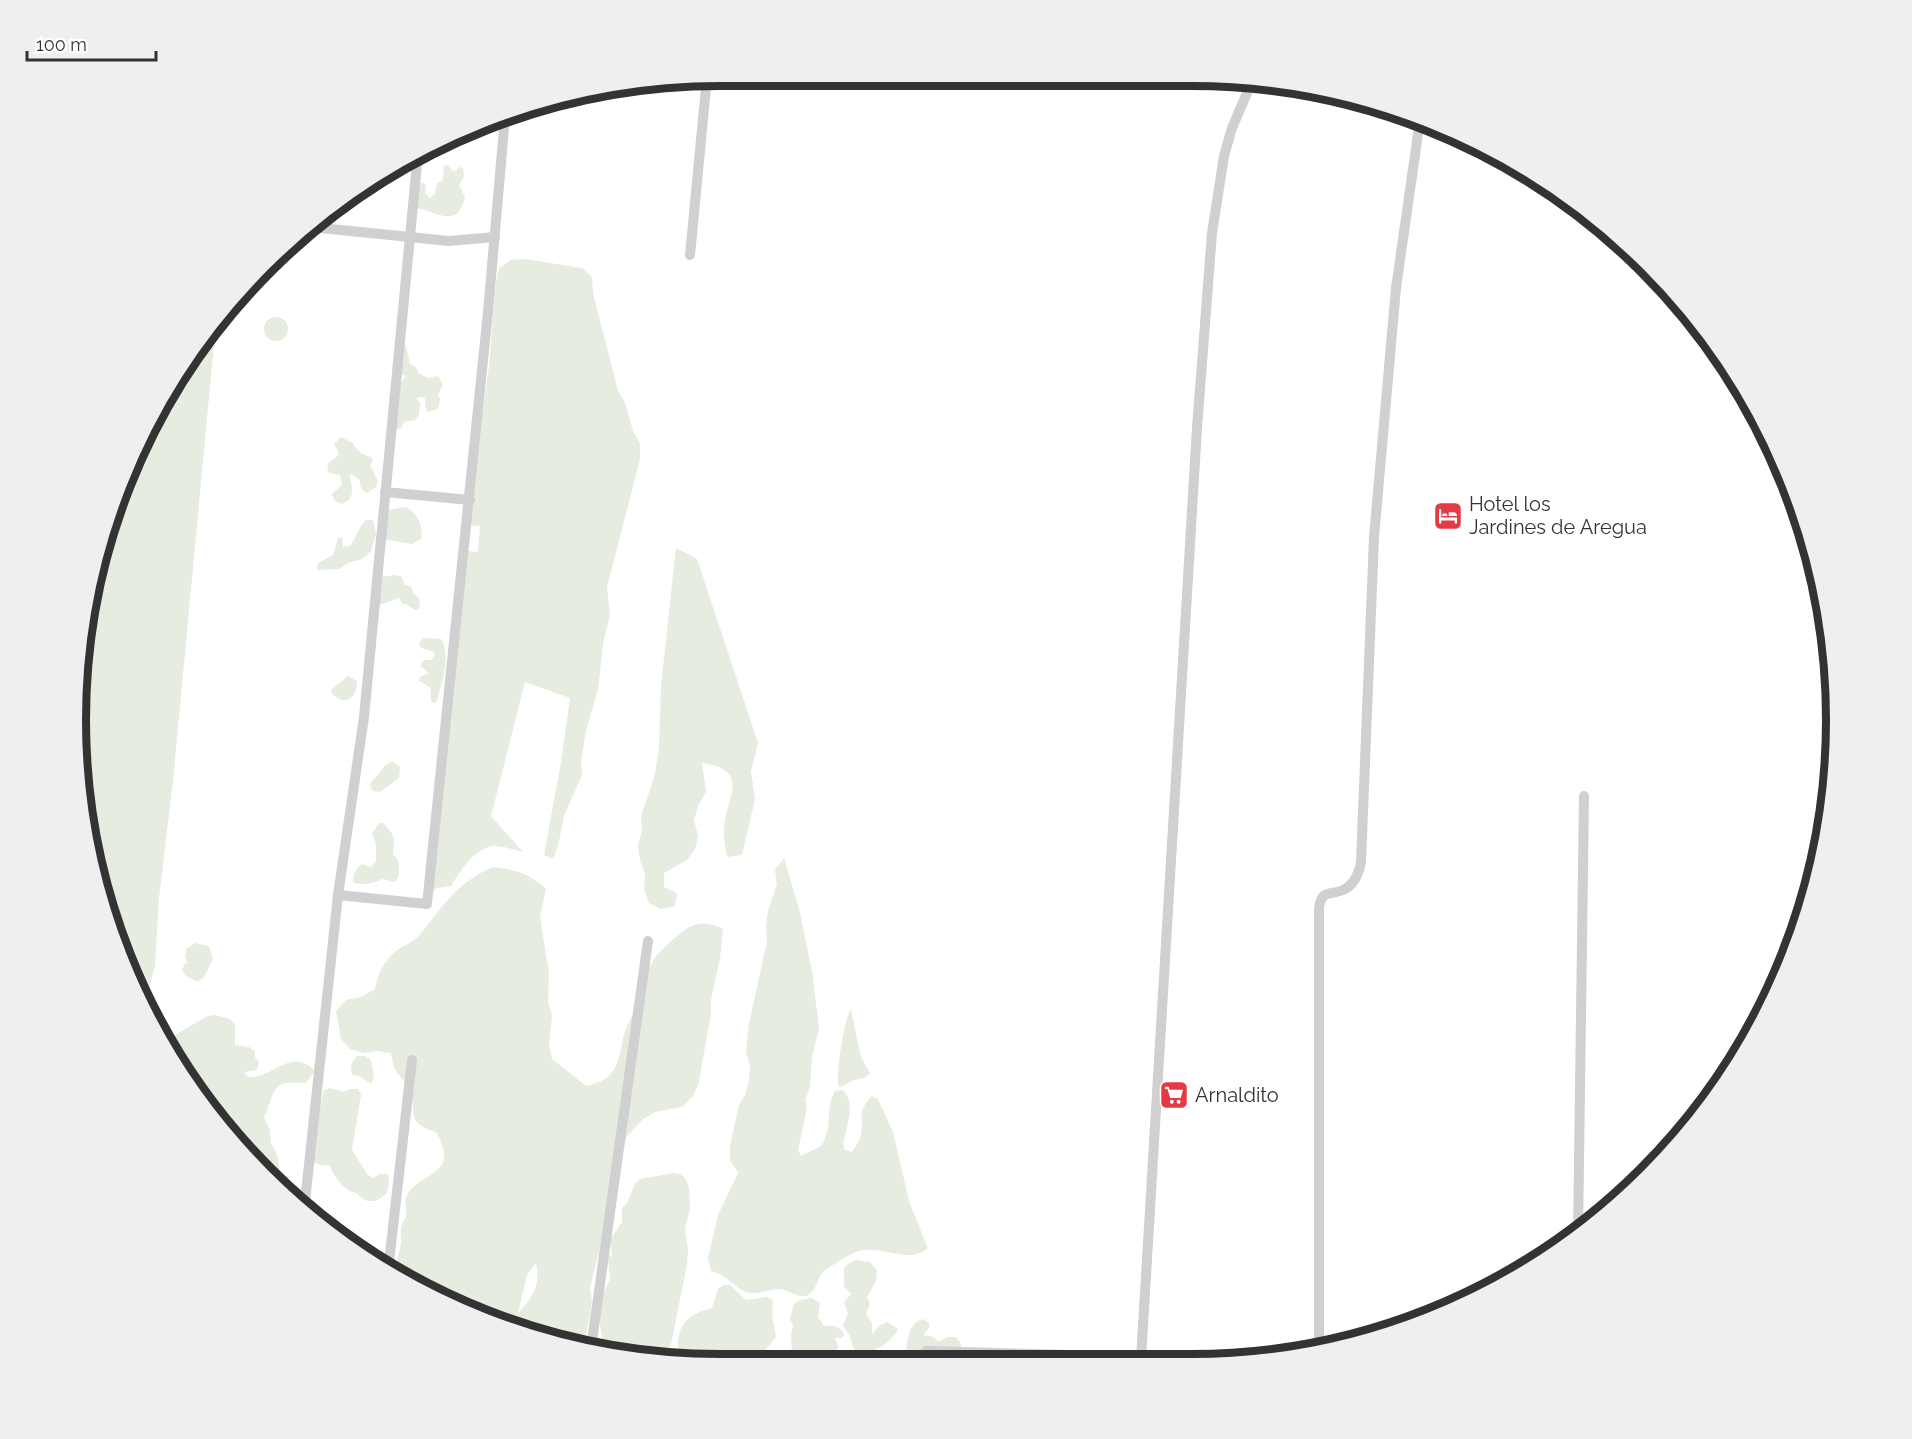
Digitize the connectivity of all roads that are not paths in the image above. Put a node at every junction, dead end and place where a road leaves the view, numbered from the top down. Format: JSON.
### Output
{"nodes":[{"id":1,"x":706,"y":86,"type":"edge"},
{"id":2,"x":1249,"y":88,"type":"edge"},
{"id":3,"x":504,"y":123,"type":"edge"},
{"id":4,"x":1419,"y":128,"type":"edge"},
{"id":5,"x":417,"y":162,"type":"edge"},
{"id":6,"x":320,"y":228,"type":"edge"},
{"id":7,"x":495,"y":237,"type":"junction"},
{"id":8,"x":410,"y":238,"type":"junction"},
{"id":9,"x":690,"y":255,"type":"dead end"},
{"id":10,"x":386,"y":492,"type":"junction"},
{"id":11,"x":470,"y":500,"type":"junction"},
{"id":12,"x":1584,"y":796,"type":"dead end"},
{"id":13,"x":338,"y":895,"type":"junction"},
{"id":14,"x":648,"y":941,"type":"dead end"},
{"id":15,"x":412,"y":1060,"type":"dead end"},
{"id":16,"x":305,"y":1199,"type":"edge"},
{"id":17,"x":1578,"y":1222,"type":"edge"},
{"id":18,"x":389,"y":1261,"type":"edge"},
{"id":19,"x":592,"y":1340,"type":"edge"},
{"id":20,"x":1319,"y":1340,"type":"edge"},
{"id":21,"x":926,"y":1351,"type":"dead end"},
{"id":22,"x":1019,"y":1354,"type":"edge"},
{"id":23,"x":1142,"y":1354,"type":"edge"}],
"edges":[{"from":1,"to":9,"type":"street"},
{"from":2,"to":23,"type":"street"},
{"from":3,"to":7,"type":"street"},
{"from":4,"to":20,"type":"street"},
{"from":5,"to":8,"type":"street"},
{"from":6,"to":8,"type":"street"},
{"from":7,"to":8,"type":"street"},
{"from":7,"to":11,"type":"street"},
{"from":8,"to":10,"type":"street"},
{"from":10,"to":11,"type":"street"},
{"from":10,"to":13,"type":"street"},
{"from":11,"to":13,"type":"street"},
{"from":12,"to":17,"type":"street"},
{"from":13,"to":16,"type":"street"},
{"from":14,"to":19,"type":"street"},
{"from":15,"to":18,"type":"street"},
{"from":21,"to":22,"type":"street"}]}
